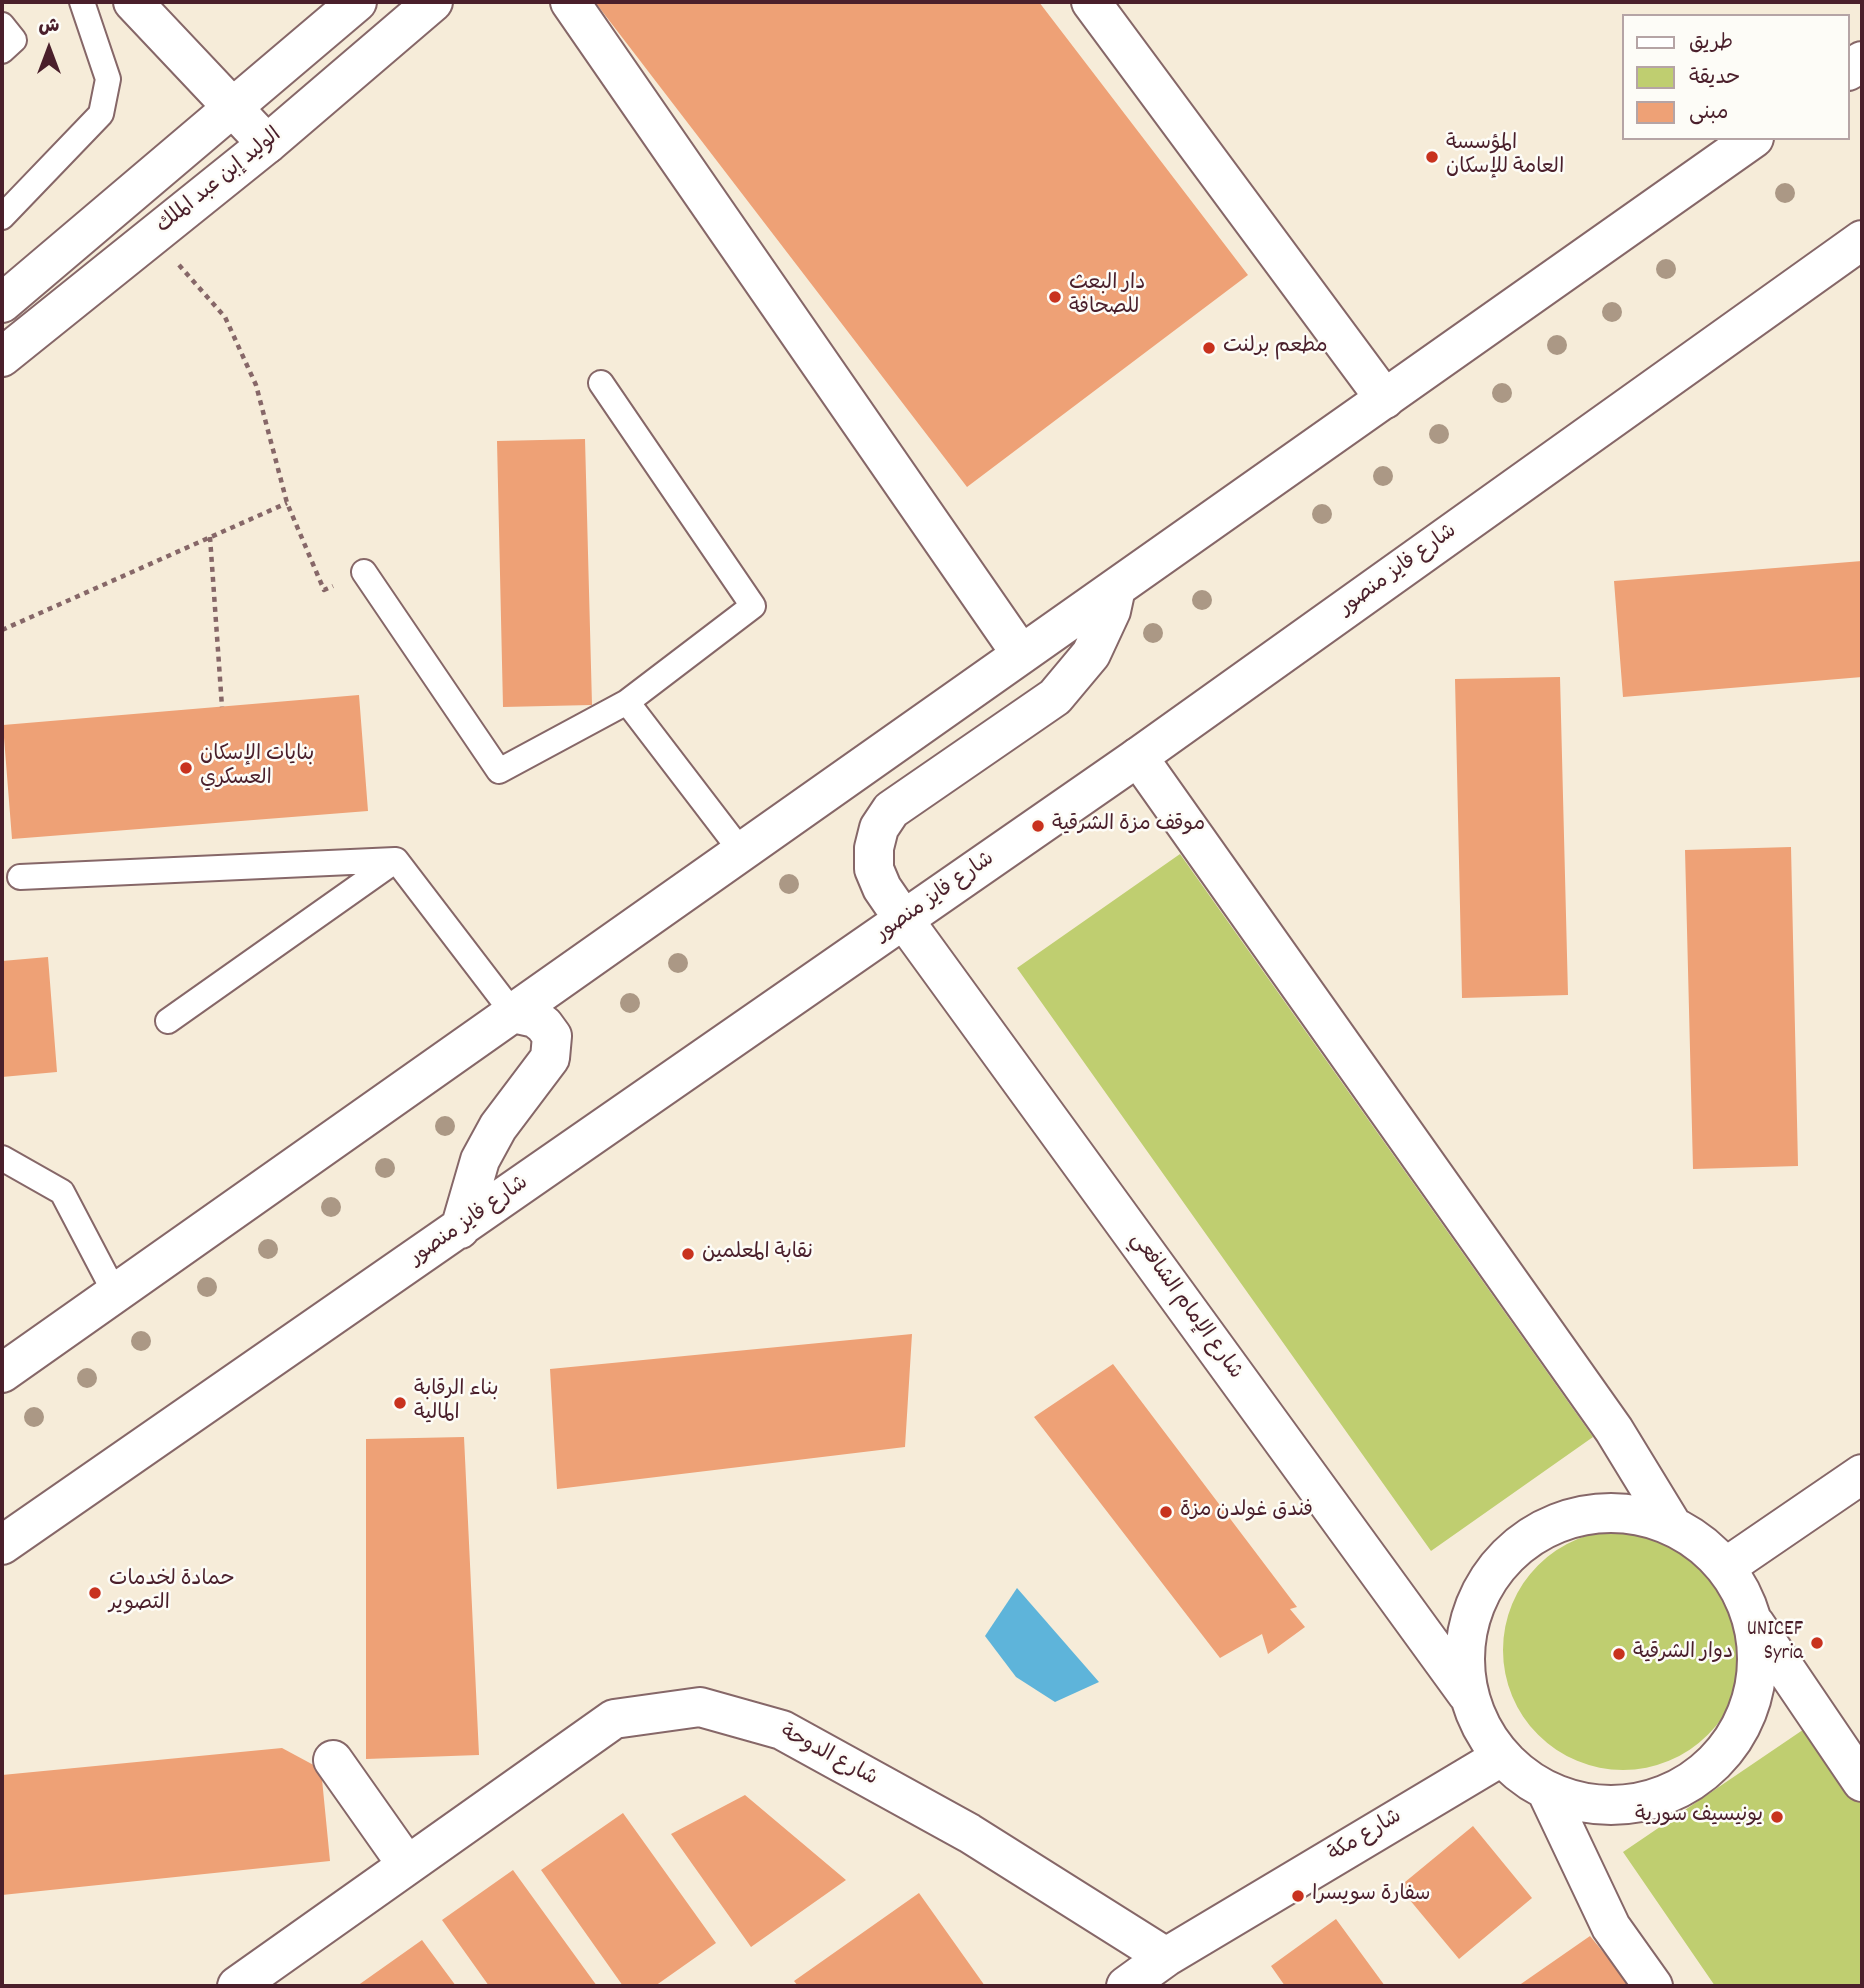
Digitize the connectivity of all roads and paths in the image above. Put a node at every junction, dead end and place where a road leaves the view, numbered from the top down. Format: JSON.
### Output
{"nodes":[{"id":1,"x":82,"y":2,"type":"edge"},
{"id":2,"x":133,"y":2,"type":"edge"},
{"id":3,"x":357,"y":2,"type":"edge"},
{"id":4,"x":433,"y":2,"type":"edge"},
{"id":5,"x":570,"y":2,"type":"edge"},
{"id":6,"x":1091,"y":2,"type":"edge"},
{"id":7,"x":2,"y":25,"type":"edge"},
{"id":8,"x":2,"y":51,"type":"edge"},
{"id":9,"x":231,"y":109,"type":"junction"},
{"id":10,"x":1751,"y":140,"type":"edge"},
{"id":11,"x":267,"y":144,"type":"junction"},
{"id":12,"x":2,"y":216,"type":"edge"},
{"id":13,"x":154,"y":235,"type":"junction"},
{"id":14,"x":1862,"y":240,"type":"edge"},
{"id":15,"x":2,"y":303,"type":"edge"},
{"id":16,"x":2,"y":357,"type":"edge"},
{"id":17,"x":601,"y":383,"type":"dead end"},
{"id":18,"x":1385,"y":399,"type":"junction"},
{"id":19,"x":286,"y":503,"type":"junction"},
{"id":20,"x":210,"y":537,"type":"junction"},
{"id":21,"x":364,"y":572,"type":"dead end"},
{"id":22,"x":1116,"y":588,"type":"junction"},
{"id":23,"x":324,"y":590,"type":"dead end"},
{"id":24,"x":2,"y":630,"type":"edge"},
{"id":25,"x":1021,"y":654,"type":"junction"},
{"id":26,"x":626,"y":702,"type":"junction"},
{"id":27,"x":222,"y":706,"type":"dead end"},
{"id":28,"x":1138,"y":757,"type":"junction"},
{"id":29,"x":741,"y":851,"type":"junction"},
{"id":30,"x":396,"y":860,"type":"junction"},
{"id":31,"x":20,"y":877,"type":"dead end"},
{"id":32,"x":904,"y":920,"type":"junction"},
{"id":33,"x":513,"y":1013,"type":"junction"},
{"id":34,"x":168,"y":1021,"type":"dead end"},
{"id":35,"x":2,"y":1158,"type":"edge"},
{"id":36,"x":460,"y":1229,"type":"junction"},
{"id":37,"x":114,"y":1293,"type":"junction"},
{"id":38,"x":2,"y":1373,"type":"edge"},
{"id":39,"x":1862,"y":1474,"type":"edge"},
{"id":40,"x":1672,"y":1525,"type":"junction"},
{"id":41,"x":2,"y":1545,"type":"edge"},
{"id":42,"x":1726,"y":1567,"type":"junction"},
{"id":43,"x":1755,"y":1624,"type":"junction"},
{"id":44,"x":1467,"y":1694,"type":"junction"},
{"id":45,"x":1501,"y":1757,"type":"junction"},
{"id":46,"x":333,"y":1760,"type":"dead end"},
{"id":47,"x":1862,"y":1782,"type":"edge"},
{"id":48,"x":1547,"y":1792,"type":"junction"},
{"id":49,"x":407,"y":1866,"type":"junction"},
{"id":50,"x":1166,"y":1957,"type":"junction"},
{"id":51,"x":237,"y":1986,"type":"edge"},
{"id":52,"x":1126,"y":1986,"type":"edge"},
{"id":53,"x":1653,"y":1986,"type":"edge"}],
"edges":[{"from":1,"to":12,"type":"lane"},
{"from":2,"to":9,"type":"main road"},
{"from":3,"to":9,"type":"main road"},
{"from":4,"to":11,"type":"main road","name":"الوليد إبن عبد الملك"},
{"from":5,"to":25,"type":"main road"},
{"from":6,"to":18,"type":"main road"},
{"from":7,"to":8,"type":"lane"},
{"from":9,"to":11,"type":"main road"},
{"from":9,"to":15,"type":"main road"},
{"from":10,"to":18,"type":"main road"},
{"from":11,"to":13,"type":"main road","name":"الوليد إبن عبد الملك"},
{"from":13,"to":16,"type":"main road","name":"الوليد إبن عبد الملك"},
{"from":13,"to":19,"type":"path"},
{"from":14,"to":28,"type":"main road","name":"شارع فايز منصور"},
{"from":17,"to":26,"type":"lane"},
{"from":18,"to":22,"type":"main road"},
{"from":19,"to":20,"type":"path"},
{"from":19,"to":23,"type":"path"},
{"from":20,"to":24,"type":"path"},
{"from":20,"to":27,"type":"path"},
{"from":21,"to":26,"type":"lane"},
{"from":22,"to":25,"type":"main road"},
{"from":22,"to":32,"type":"main road","name":"شارع الإمام الشافعي"},
{"from":25,"to":29,"type":"main road"},
{"from":26,"to":29,"type":"lane"},
{"from":28,"to":32,"type":"main road","name":"شارع فايز منصور"},
{"from":28,"to":40,"type":"main road"},
{"from":29,"to":33,"type":"main road"},
{"from":30,"to":31,"type":"lane"},
{"from":30,"to":33,"type":"lane"},
{"from":30,"to":34,"type":"lane"},
{"from":32,"to":36,"type":"main road","name":"شارع فايز منصور"},
{"from":32,"to":44,"type":"main road","name":"شارع الإمام الشافعي"},
{"from":33,"to":36,"type":"main road"},
{"from":33,"to":37,"type":"main road"},
{"from":35,"to":37,"type":"lane"},
{"from":36,"to":41,"type":"main road","name":"شارع فايز منصور"},
{"from":37,"to":38,"type":"main road"},
{"from":39,"to":42,"type":"main road"},
{"from":40,"to":42,"type":"main road"},
{"from":40,"to":44,"type":"main road"},
{"from":42,"to":43,"type":"main road"},
{"from":43,"to":47,"type":"main road"},
{"from":43,"to":48,"type":"main road"},
{"from":44,"to":45,"type":"main road"},
{"from":45,"to":48,"type":"main road"},
{"from":45,"to":50,"type":"main road","name":"شارع مكة"},
{"from":46,"to":49,"type":"main road"},
{"from":48,"to":53,"type":"main road"},
{"from":49,"to":50,"type":"main road","name":"شارع الدوحة"},
{"from":49,"to":51,"type":"main road","name":"شارع الدوحة"},
{"from":50,"to":52,"type":"main road","name":"شارع مكة"}]}
